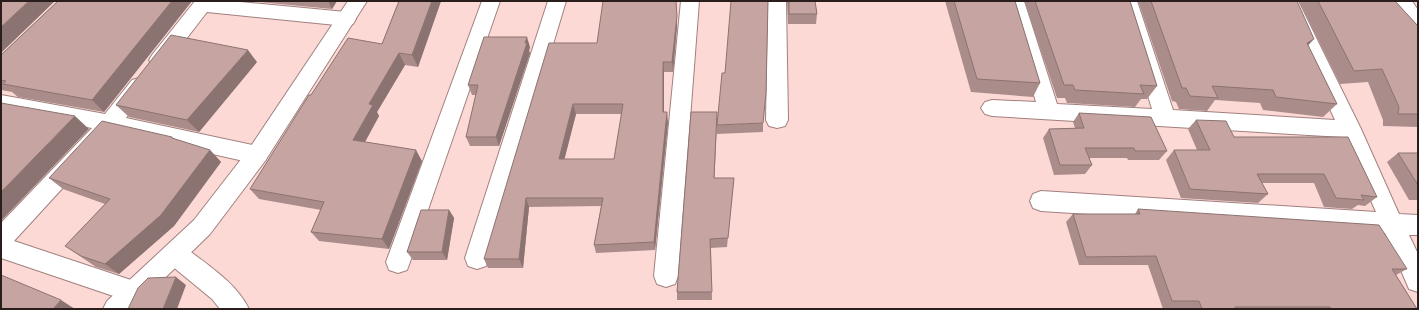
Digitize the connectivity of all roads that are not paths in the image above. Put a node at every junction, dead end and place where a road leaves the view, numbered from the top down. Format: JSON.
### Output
{"nodes":[{"id":1,"x":358,"y":1,"type":"edge"},
{"id":2,"x":491,"y":1,"type":"edge"},
{"id":3,"x":557,"y":1,"type":"edge"},
{"id":4,"x":690,"y":1,"type":"edge"},
{"id":5,"x":777,"y":1,"type":"edge"},
{"id":6,"x":1015,"y":1,"type":"edge"},
{"id":7,"x":1128,"y":1,"type":"edge"},
{"id":8,"x":1289,"y":1,"type":"edge"},
{"id":9,"x":1403,"y":1,"type":"edge"},
{"id":10,"x":204,"y":3,"type":"edge"},
{"id":11,"x":346,"y":20,"type":"junction"},
{"id":12,"x":1418,"y":27,"type":"edge"},
{"id":13,"x":1,"y":102,"type":"edge"},
{"id":14,"x":992,"y":108,"type":"dead end"},
{"id":15,"x":1049,"y":111,"type":"junction"},
{"id":16,"x":1165,"y":118,"type":"junction"},
{"id":17,"x":777,"y":120,"type":"dead end"},
{"id":18,"x":110,"y":123,"type":"junction"},
{"id":19,"x":1350,"y":129,"type":"junction"},
{"id":20,"x":257,"y":155,"type":"junction"},
{"id":21,"x":1041,"y":201,"type":"dead end"},
{"id":22,"x":1394,"y":225,"type":"junction"},
{"id":23,"x":1418,"y":225,"type":"edge"},
{"id":24,"x":1,"y":239,"type":"edge"},
{"id":25,"x":1,"y":247,"type":"edge"},
{"id":26,"x":175,"y":254,"type":"junction"},
{"id":27,"x":477,"y":258,"type":"dead end"},
{"id":28,"x":398,"y":262,"type":"dead end"},
{"id":29,"x":666,"y":276,"type":"dead end"},
{"id":30,"x":1418,"y":281,"type":"edge"},
{"id":31,"x":134,"y":292,"type":"junction"},
{"id":32,"x":116,"y":309,"type":"edge"},
{"id":33,"x":236,"y":309,"type":"edge"}],
"edges":[{"from":1,"to":11,"type":"street"},
{"from":2,"to":28,"type":"street"},
{"from":3,"to":27,"type":"street"},
{"from":4,"to":29,"type":"street"},
{"from":5,"to":17,"type":"street"},
{"from":6,"to":15,"type":"street"},
{"from":7,"to":16,"type":"street"},
{"from":8,"to":19,"type":"street"},
{"from":9,"to":12,"type":"street"},
{"from":10,"to":11,"type":"street"},
{"from":10,"to":18,"type":"street"},
{"from":11,"to":20,"type":"street"},
{"from":13,"to":18,"type":"street"},
{"from":14,"to":15,"type":"street"},
{"from":15,"to":16,"type":"street"},
{"from":16,"to":19,"type":"street"},
{"from":18,"to":20,"type":"street"},
{"from":18,"to":24,"type":"street"},
{"from":19,"to":22,"type":"street"},
{"from":20,"to":26,"type":"street"},
{"from":21,"to":22,"type":"street"},
{"from":22,"to":23,"type":"street"},
{"from":22,"to":30,"type":"street"},
{"from":25,"to":31,"type":"street"},
{"from":26,"to":31,"type":"street"},
{"from":26,"to":33,"type":"street"},
{"from":31,"to":32,"type":"street"}]}
